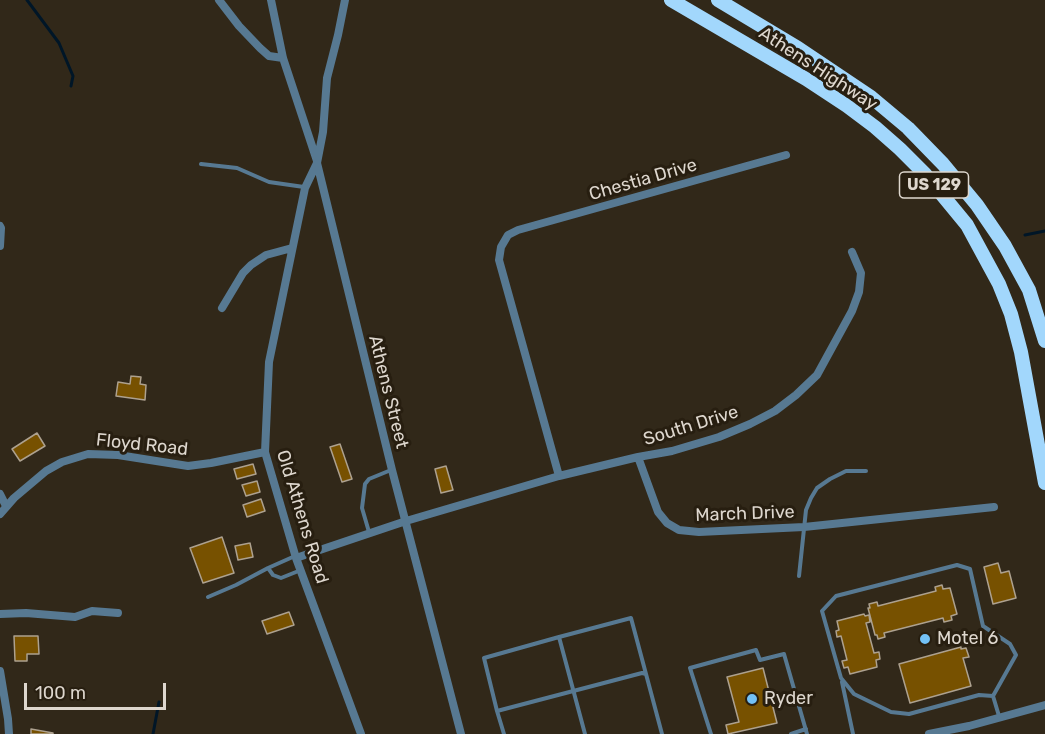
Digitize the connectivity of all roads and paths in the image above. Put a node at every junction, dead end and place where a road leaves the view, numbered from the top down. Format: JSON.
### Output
{"nodes":[{"id":1,"x":219,"y":0,"type":"edge"},
{"id":2,"x":271,"y":0,"type":"edge"},
{"id":3,"x":345,"y":0,"type":"edge"},
{"id":4,"x":670,"y":0,"type":"edge"},
{"id":5,"x":718,"y":0,"type":"edge"},
{"id":6,"x":283,"y":58,"type":"junction"},
{"id":7,"x":786,"y":155,"type":"dead end"},
{"id":8,"x":317,"y":163,"type":"junction"},
{"id":9,"x":201,"y":164,"type":"dead end"},
{"id":10,"x":304,"y":188,"type":"junction"},
{"id":11,"x":0,"y":226,"type":"edge"},
{"id":12,"x":0,"y":246,"type":"edge"},
{"id":13,"x":292,"y":248,"type":"junction"},
{"id":14,"x":852,"y":252,"type":"dead end"},
{"id":15,"x":222,"y":308,"type":"dead end"},
{"id":16,"x":1045,"y":341,"type":"edge"},
{"id":17,"x":265,"y":452,"type":"junction"},
{"id":18,"x":638,"y":457,"type":"junction"},
{"id":19,"x":392,"y":470,"type":"junction"},
{"id":20,"x":866,"y":471,"type":"dead end"},
{"id":21,"x":559,"y":477,"type":"junction"},
{"id":22,"x":1045,"y":483,"type":"edge"},
{"id":23,"x":0,"y":494,"type":"edge"},
{"id":24,"x":6,"y":506,"type":"junction"},
{"id":25,"x":994,"y":507,"type":"dead end"},
{"id":26,"x":0,"y":514,"type":"edge"},
{"id":27,"x":406,"y":521,"type":"junction"},
{"id":28,"x":804,"y":527,"type":"junction"},
{"id":29,"x":370,"y":533,"type":"junction"},
{"id":30,"x":296,"y":557,"type":"junction"},
{"id":31,"x":268,"y":568,"type":"junction"},
{"id":32,"x":301,"y":570,"type":"junction"},
{"id":33,"x":799,"y":576,"type":"dead end"},
{"id":34,"x":208,"y":597,"type":"dead end"},
{"id":35,"x":118,"y":613,"type":"dead end"},
{"id":36,"x":0,"y":614,"type":"edge"},
{"id":37,"x":559,"y":637,"type":"junction"},
{"id":38,"x":0,"y":670,"type":"edge"},
{"id":39,"x":646,"y":674,"type":"junction"},
{"id":40,"x":841,"y":678,"type":"junction"},
{"id":41,"x":573,"y":691,"type":"junction"},
{"id":42,"x":993,"y":696,"type":"junction"},
{"id":43,"x":1045,"y":705,"type":"edge"},
{"id":44,"x":498,"y":711,"type":"junction"},
{"id":45,"x":999,"y":717,"type":"junction"},
{"id":46,"x":807,"y":732,"type":"edge"},
{"id":47,"x":9,"y":734,"type":"edge"},
{"id":48,"x":361,"y":734,"type":"edge"},
{"id":49,"x":461,"y":734,"type":"edge"},
{"id":50,"x":504,"y":734,"type":"edge"},
{"id":51,"x":585,"y":734,"type":"edge"},
{"id":52,"x":662,"y":734,"type":"edge"},
{"id":53,"x":711,"y":734,"type":"edge"},
{"id":54,"x":791,"y":734,"type":"edge"},
{"id":55,"x":853,"y":734,"type":"edge"},
{"id":56,"x":929,"y":734,"type":"edge"}],
"edges":[{"from":1,"to":6,"type":"street"},
{"from":2,"to":6,"type":"street"},
{"from":3,"to":8,"type":"street","name":"Athens Street"},
{"from":4,"to":22,"type":"highway","name":"Athens Highway","number":"US 129"},
{"from":5,"to":16,"type":"highway","name":"Athens Highway","number":"US 129"},
{"from":6,"to":8,"type":"street"},
{"from":7,"to":21,"type":"street","name":"Chestia Drive"},
{"from":8,"to":10,"type":"street","name":"Old Athens Road"},
{"from":8,"to":19,"type":"street","name":"Athens Street"},
{"from":9,"to":10,"type":"lane"},
{"from":10,"to":13,"type":"street","name":"Old Athens Road"},
{"from":11,"to":12,"type":"street"},
{"from":13,"to":15,"type":"street"},
{"from":13,"to":17,"type":"street","name":"Old Athens Road"},
{"from":14,"to":18,"type":"street","name":"South Drive"},
{"from":17,"to":24,"type":"street","name":"Floyd Road"},
{"from":17,"to":30,"type":"street","name":"Old Athens Road"},
{"from":18,"to":21,"type":"street"},
{"from":18,"to":28,"type":"street","name":"March Drive"},
{"from":19,"to":27,"type":"street","name":"Athens Street"},
{"from":19,"to":29,"type":"lane"},
{"from":20,"to":28,"type":"lane"},
{"from":21,"to":27,"type":"street"},
{"from":23,"to":24,"type":"street"},
{"from":24,"to":26,"type":"street","name":"Floyd Road"},
{"from":25,"to":28,"type":"street","name":"March Drive"},
{"from":27,"to":29,"type":"street"},
{"from":27,"to":49,"type":"street","name":"Athens Street"},
{"from":28,"to":33,"type":"lane"},
{"from":29,"to":30,"type":"street"},
{"from":30,"to":31,"type":"lane"},
{"from":30,"to":32,"type":"street","name":"Old Athens Road"},
{"from":31,"to":32,"type":"lane"},
{"from":31,"to":34,"type":"lane"},
{"from":32,"to":48,"type":"street","name":"Old Athens Road"},
{"from":35,"to":36,"type":"street"},
{"from":37,"to":39,"type":"lane"},
{"from":37,"to":41,"type":"lane"},
{"from":37,"to":44,"type":"lane"},
{"from":38,"to":47,"type":"street"},
{"from":39,"to":41,"type":"lane"},
{"from":39,"to":52,"type":"lane"},
{"from":40,"to":42,"type":"lane"},
{"from":40,"to":42,"type":"lane"},
{"from":40,"to":55,"type":"lane"},
{"from":41,"to":44,"type":"lane"},
{"from":41,"to":51,"type":"lane"},
{"from":42,"to":45,"type":"lane"},
{"from":43,"to":45,"type":"street"},
{"from":44,"to":50,"type":"lane"},
{"from":45,"to":56,"type":"street"},
{"from":46,"to":53,"type":"lane"},
{"from":46,"to":54,"type":"lane"}]}
